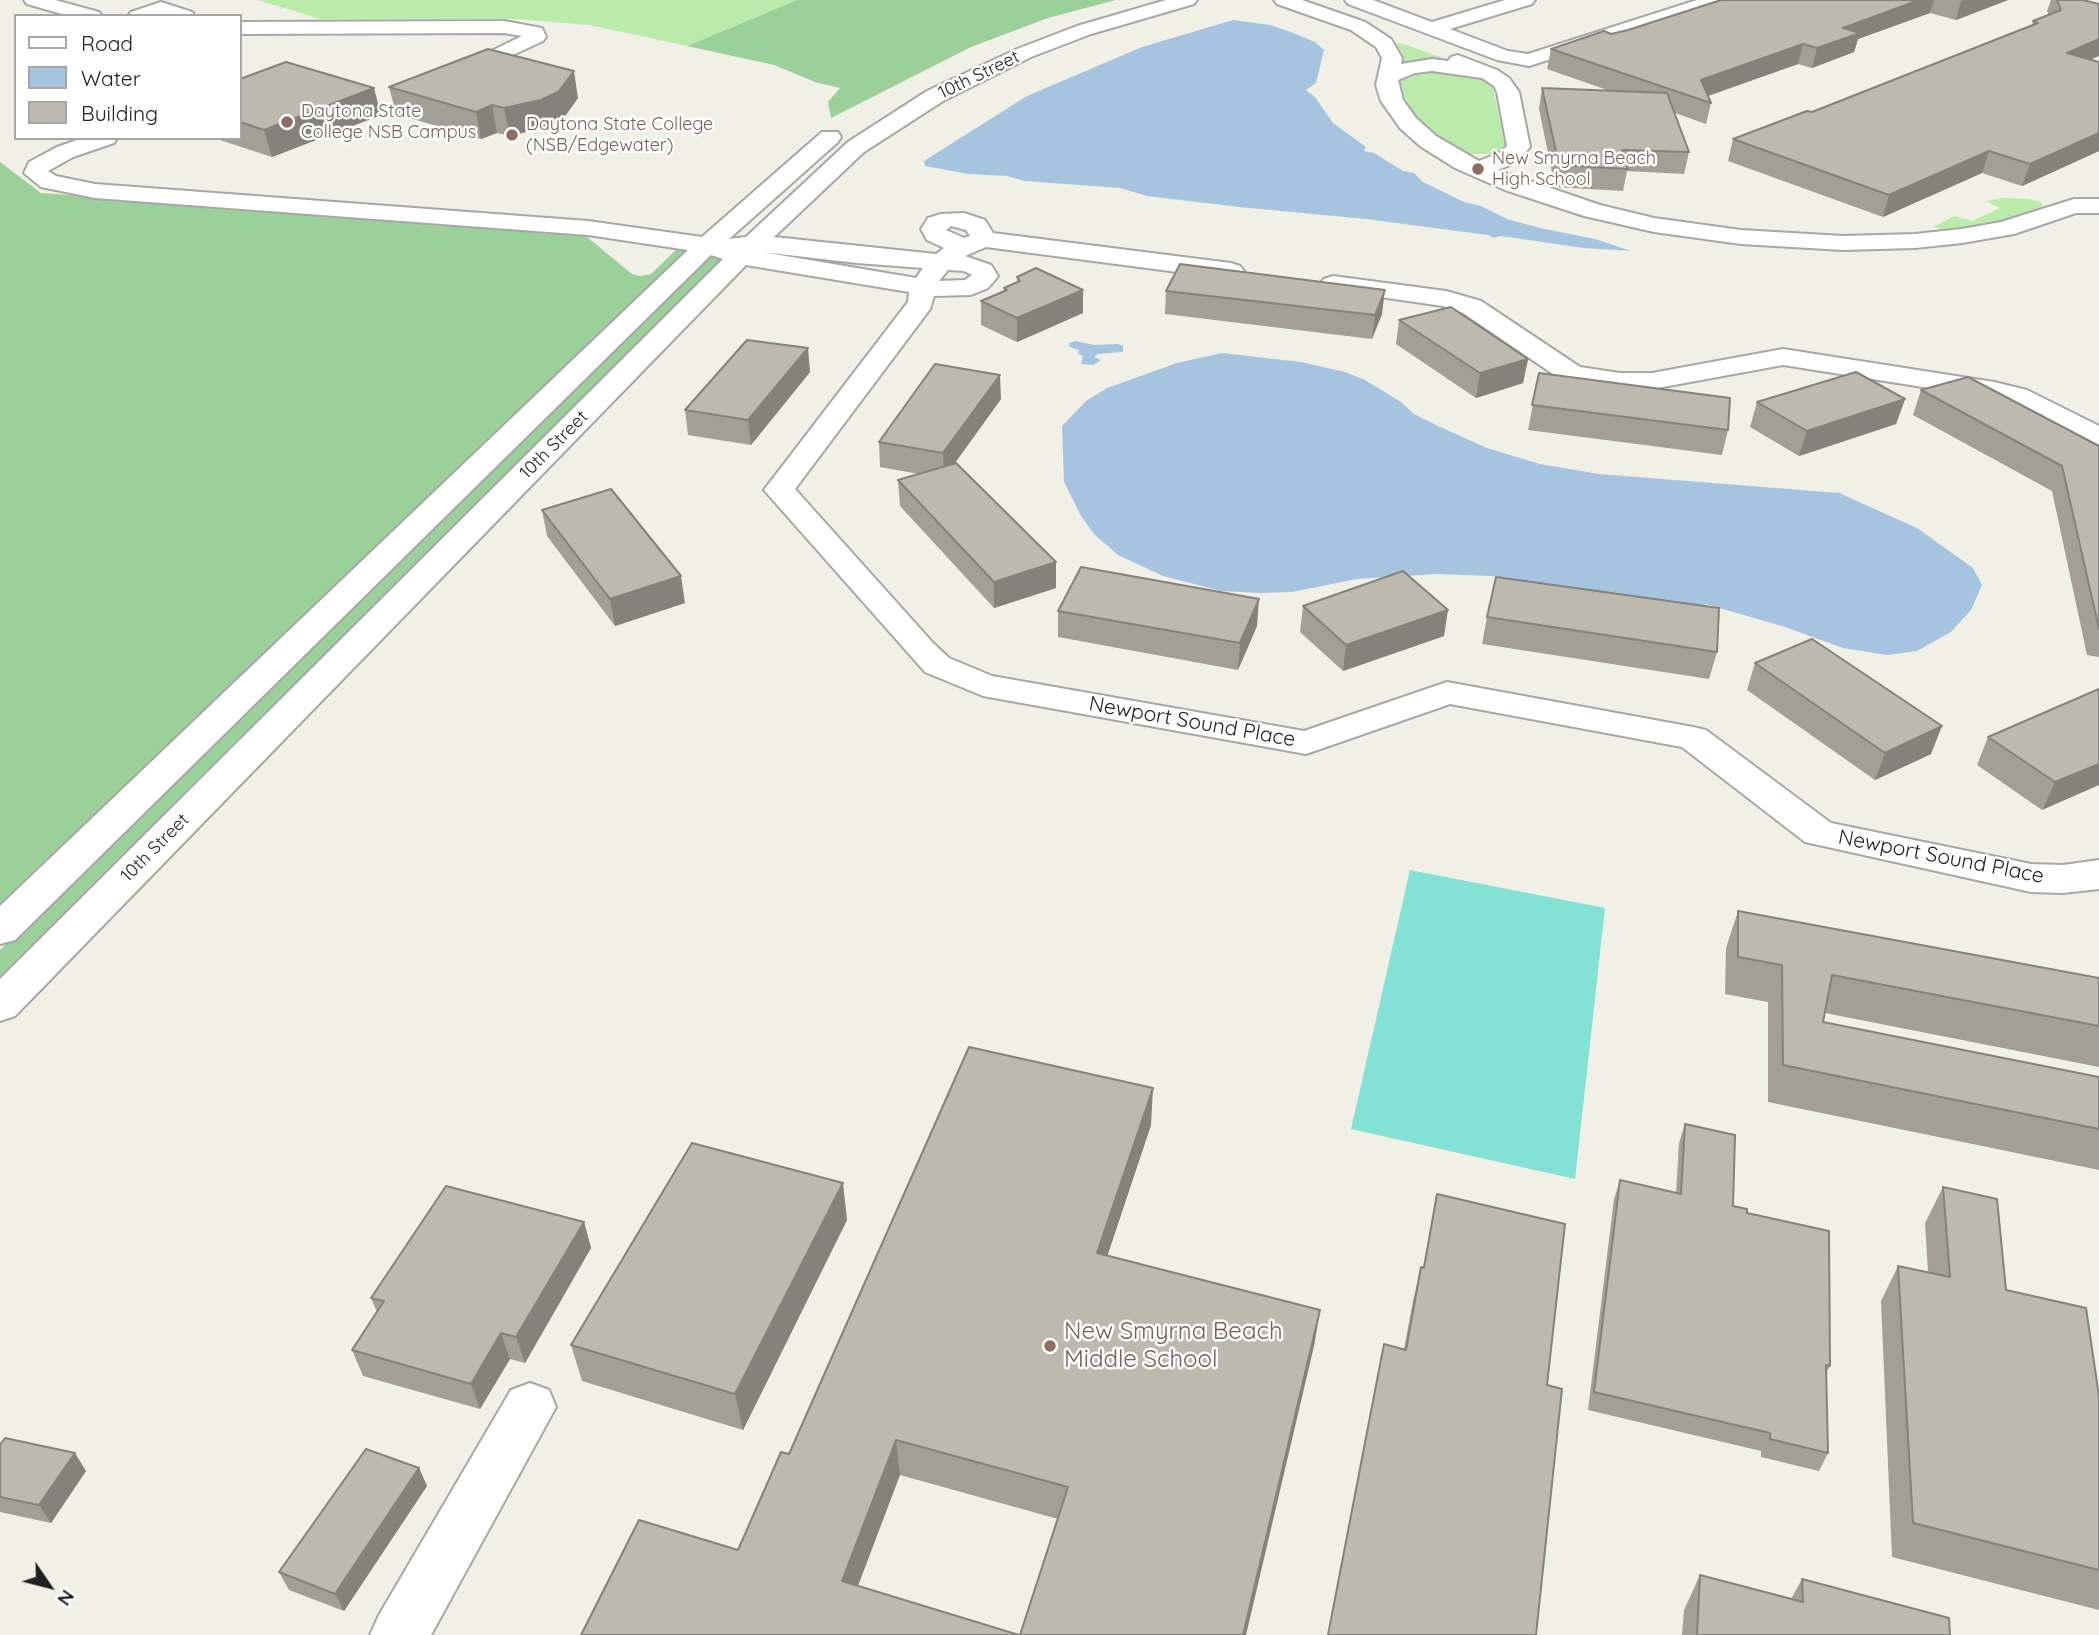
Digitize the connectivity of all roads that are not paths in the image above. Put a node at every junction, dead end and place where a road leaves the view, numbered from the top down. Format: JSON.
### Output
{"nodes":[{"id":1,"x":34,"y":0,"type":"edge"},
{"id":2,"x":132,"y":0,"type":"edge"},
{"id":3,"x":1134,"y":0,"type":"edge"},
{"id":4,"x":1186,"y":0,"type":"edge"},
{"id":5,"x":1284,"y":0,"type":"edge"},
{"id":6,"x":1355,"y":0,"type":"edge"},
{"id":7,"x":1525,"y":0,"type":"edge"},
{"id":8,"x":1717,"y":0,"type":"edge"},
{"id":9,"x":161,"y":8,"type":"junction"},
{"id":10,"x":85,"y":14,"type":"edge"},
{"id":11,"x":144,"y":14,"type":"edge"},
{"id":12,"x":179,"y":14,"type":"edge"},
{"id":13,"x":1358,"y":26,"type":"junction"},
{"id":14,"x":242,"y":27,"type":"edge"},
{"id":15,"x":1418,"y":39,"type":"junction"},
{"id":16,"x":474,"y":67,"type":"edge"},
{"id":17,"x":1490,"y":74,"type":"junction"},
{"id":18,"x":1389,"y":76,"type":"junction"},
{"id":19,"x":913,"y":85,"type":"dead end"},
{"id":20,"x":848,"y":125,"type":"dead end"},
{"id":21,"x":46,"y":140,"type":"edge"},
{"id":22,"x":100,"y":140,"type":"edge"},
{"id":23,"x":65,"y":152,"type":"junction"},
{"id":24,"x":1478,"y":170,"type":"junction"},
{"id":25,"x":2099,"y":206,"type":"edge"},
{"id":26,"x":707,"y":245,"type":"junction"},
{"id":27,"x":747,"y":250,"type":"junction"},
{"id":28,"x":952,"y":259,"type":"junction"},
{"id":29,"x":1256,"y":274,"type":"edge"},
{"id":30,"x":1310,"y":281,"type":"edge"},
{"id":31,"x":2099,"y":438,"type":"edge"},
{"id":32,"x":2099,"y":874,"type":"edge"},
{"id":33,"x":0,"y":930,"type":"edge"},
{"id":34,"x":0,"y":1005,"type":"edge"},
{"id":35,"x":530,"y":1407,"type":"dead end"},
{"id":36,"x":399,"y":1635,"type":"edge"}],
"edges":[{"from":1,"to":10,"type":"street"},
{"from":2,"to":9,"type":"street"},
{"from":3,"to":19,"type":"street","name":"10th Street"},
{"from":4,"to":27,"type":"street","name":"10th Street"},
{"from":5,"to":13,"type":"street"},
{"from":6,"to":15,"type":"street"},
{"from":7,"to":15,"type":"street"},
{"from":8,"to":15,"type":"street"},
{"from":9,"to":11,"type":"street"},
{"from":9,"to":12,"type":"street"},
{"from":13,"to":15,"type":"street"},
{"from":13,"to":18,"type":"street"},
{"from":14,"to":16,"type":"street"},
{"from":15,"to":17,"type":"street"},
{"from":17,"to":18,"type":"street"},
{"from":17,"to":24,"type":"street"},
{"from":18,"to":24,"type":"street"},
{"from":20,"to":26,"type":"street","name":"10th Street"},
{"from":21,"to":23,"type":"street"},
{"from":22,"to":23,"type":"street"},
{"from":23,"to":26,"type":"street"},
{"from":24,"to":25,"type":"street"},
{"from":26,"to":27,"type":"street"},
{"from":26,"to":33,"type":"street","name":"10th Street"},
{"from":27,"to":28,"type":"street"},
{"from":27,"to":34,"type":"street","name":"10th Street"},
{"from":28,"to":29,"type":"street"},
{"from":28,"to":32,"type":"street","name":"Newport Sound Place"},
{"from":30,"to":31,"type":"street"},
{"from":35,"to":36,"type":"street"}]}
